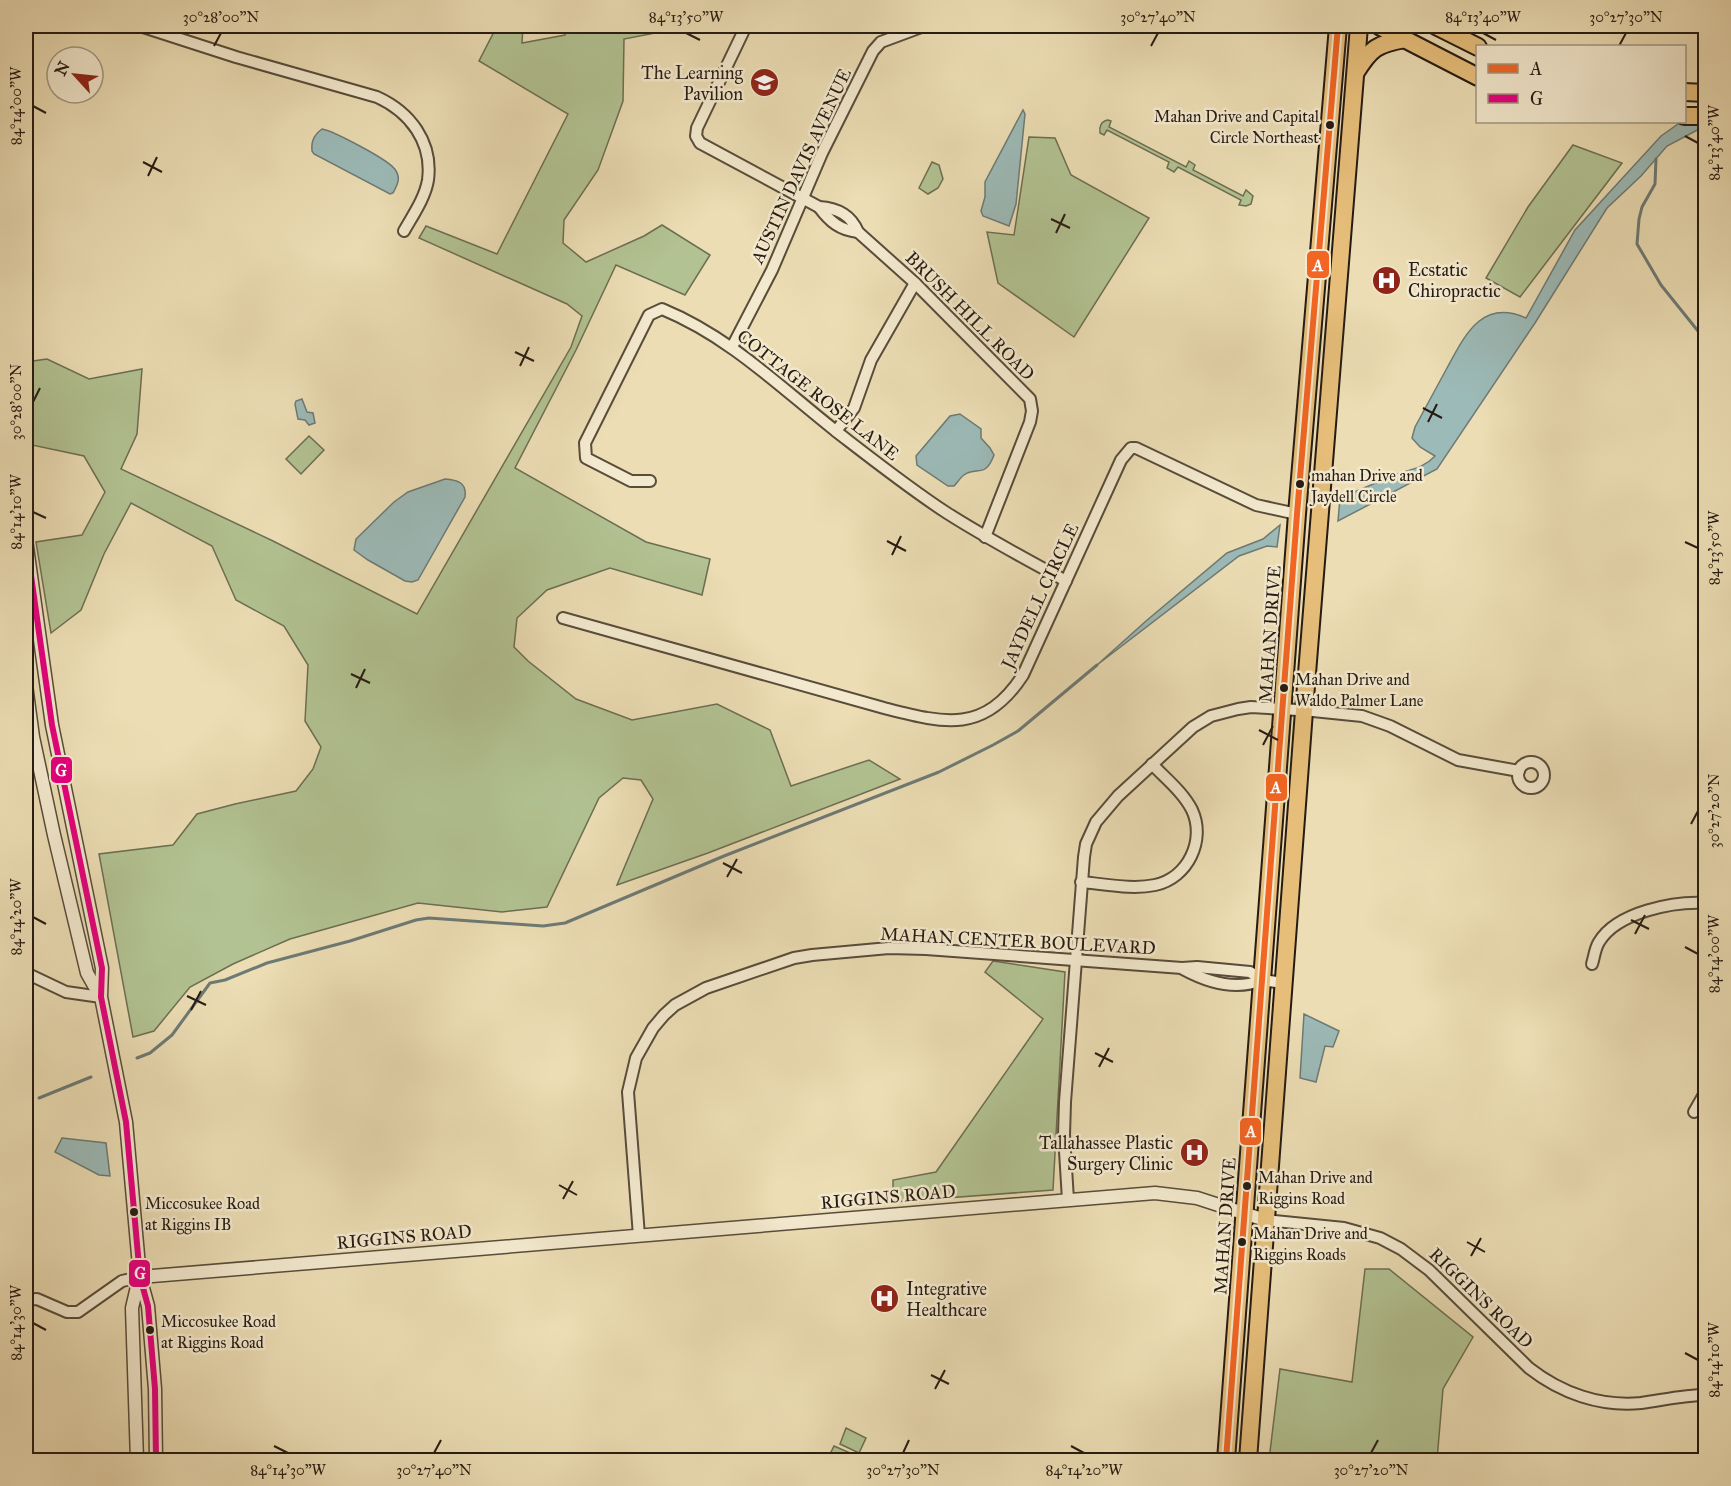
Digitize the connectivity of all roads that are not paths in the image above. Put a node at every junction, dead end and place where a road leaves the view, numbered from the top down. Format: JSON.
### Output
{"nodes":[{"id":1,"x":140,"y":26,"type":"edge"},
{"id":2,"x":746,"y":26,"type":"edge"},
{"id":3,"x":924,"y":26,"type":"edge"},
{"id":4,"x":1338,"y":26,"type":"edge"},
{"id":5,"x":1359,"y":26,"type":"edge"},
{"id":6,"x":1379,"y":26,"type":"edge"},
{"id":7,"x":1436,"y":26,"type":"edge"},
{"id":8,"x":1405,"y":39,"type":"junction"},
{"id":9,"x":1476,"y":46,"type":"edge"},
{"id":10,"x":1355,"y":72,"type":"junction"},
{"id":11,"x":1476,"y":75,"type":"edge"},
{"id":12,"x":1686,"y":92,"type":"edge"},
{"id":13,"x":1706,"y":93,"type":"edge"},
{"id":14,"x":1686,"y":116,"type":"edge"},
{"id":15,"x":1706,"y":116,"type":"edge"},
{"id":16,"x":803,"y":199,"type":"junction"},
{"id":17,"x":1321,"y":228,"type":"junction"},
{"id":18,"x":1342,"y":230,"type":"junction"},
{"id":19,"x":404,"y":231,"type":"dead end"},
{"id":20,"x":915,"y":282,"type":"junction"},
{"id":21,"x":732,"y":347,"type":"junction"},
{"id":22,"x":836,"y":431,"type":"junction"},
{"id":23,"x":650,"y":481,"type":"dead end"},
{"id":24,"x":1298,"y":514,"type":"junction"},
{"id":25,"x":985,"y":537,"type":"junction"},
{"id":26,"x":1319,"y":539,"type":"junction"},
{"id":27,"x":26,"y":540,"type":"edge"},
{"id":28,"x":1295,"y":551,"type":"junction"},
{"id":29,"x":1066,"y":581,"type":"junction"},
{"id":30,"x":563,"y":618,"type":"dead end"},
{"id":31,"x":26,"y":685,"type":"edge"},
{"id":32,"x":1284,"y":710,"type":"junction"},
{"id":33,"x":1305,"y":711,"type":"junction"},
{"id":34,"x":1152,"y":764,"type":"junction"},
{"id":35,"x":1519,"y":771,"type":"dead end"},
{"id":36,"x":61,"y":773,"type":"junction"},
{"id":37,"x":41,"y":776,"type":"junction"},
{"id":38,"x":1081,"y":882,"type":"junction"},
{"id":39,"x":1706,"y":903,"type":"edge"},
{"id":40,"x":1076,"y":961,"type":"junction"},
{"id":41,"x":1593,"y":964,"type":"dead end"},
{"id":42,"x":26,"y":973,"type":"edge"},
{"id":43,"x":1262,"y":980,"type":"junction"},
{"id":44,"x":1284,"y":983,"type":"junction"},
{"id":45,"x":101,"y":997,"type":"junction"},
{"id":46,"x":1706,"y":1091,"type":"edge"},
{"id":47,"x":1694,"y":1113,"type":"dead end"},
{"id":48,"x":1068,"y":1200,"type":"junction"},
{"id":49,"x":1245,"y":1212,"type":"junction"},
{"id":50,"x":1265,"y":1220,"type":"junction"},
{"id":51,"x":639,"y":1236,"type":"junction"},
{"id":52,"x":140,"y":1277,"type":"junction"},
{"id":53,"x":26,"y":1300,"type":"edge"},
{"id":54,"x":1233,"y":1371,"type":"junction"},
{"id":55,"x":1255,"y":1375,"type":"junction"},
{"id":56,"x":1706,"y":1395,"type":"edge"},
{"id":57,"x":137,"y":1461,"type":"edge"},
{"id":58,"x":156,"y":1461,"type":"edge"},
{"id":59,"x":1226,"y":1461,"type":"edge"},
{"id":60,"x":1248,"y":1461,"type":"edge"}],
"edges":[{"from":1,"to":19,"type":"street"},
{"from":2,"to":16,"type":"street","name":"BRUSH HILL ROAD"},
{"from":3,"to":16,"type":"street","name":"AUSTIN DAVIS AVENUE"},
{"from":4,"to":17,"type":"main road","name":"MAHAN DRIVE"},
{"from":5,"to":10,"type":"main road"},
{"from":6,"to":8,"type":"main road"},
{"from":7,"to":9,"type":"main road"},
{"from":8,"to":10,"type":"main road"},
{"from":8,"to":11,"type":"main road"},
{"from":10,"to":18,"type":"main road"},
{"from":12,"to":13,"type":"main road"},
{"from":14,"to":15,"type":"main road"},
{"from":16,"to":20,"type":"street","name":"BRUSH HILL ROAD"},
{"from":16,"to":21,"type":"street","name":"AUSTIN DAVIS AVENUE"},
{"from":17,"to":18,"type":"main road"},
{"from":17,"to":24,"type":"main road","name":"MAHAN DRIVE"},
{"from":18,"to":26,"type":"main road"},
{"from":20,"to":22,"type":"street"},
{"from":20,"to":25,"type":"street","name":"BRUSH HILL ROAD"},
{"from":21,"to":22,"type":"street","name":"COTTAGE ROSE LANE"},
{"from":21,"to":23,"type":"street","name":"COTTAGE ROSE LANE"},
{"from":22,"to":25,"type":"street","name":"COTTAGE ROSE LANE"},
{"from":24,"to":26,"type":"main road"},
{"from":24,"to":28,"type":"main road","name":"MAHAN DRIVE"},
{"from":24,"to":29,"type":"street","name":"JAYDELL CIRCLE"},
{"from":25,"to":29,"type":"street","name":"COTTAGE ROSE LANE"},
{"from":26,"to":28,"type":"main road"},
{"from":26,"to":33,"type":"main road"},
{"from":27,"to":36,"type":"street"},
{"from":28,"to":32,"type":"main road","name":"MAHAN DRIVE"},
{"from":29,"to":30,"type":"street","name":"JAYDELL CIRCLE"},
{"from":31,"to":37,"type":"street"},
{"from":32,"to":33,"type":"street"},
{"from":32,"to":34,"type":"street"},
{"from":32,"to":43,"type":"main road","name":"MAHAN DRIVE"},
{"from":33,"to":35,"type":"street"},
{"from":33,"to":44,"type":"main road"},
{"from":34,"to":38,"type":"street"},
{"from":34,"to":38,"type":"street"},
{"from":36,"to":37,"type":"street"},
{"from":36,"to":45,"type":"street"},
{"from":37,"to":45,"type":"street"},
{"from":38,"to":40,"type":"street"},
{"from":39,"to":41,"type":"street"},
{"from":40,"to":43,"type":"street","name":"MAHAN CENTER BOULEVARD"},
{"from":40,"to":48,"type":"street"},
{"from":40,"to":51,"type":"street","name":"MAHAN CENTER BOULEVARD"},
{"from":42,"to":45,"type":"street"},
{"from":43,"to":44,"type":"street","name":"MAHAN CENTER BOULEVARD"},
{"from":43,"to":49,"type":"main road","name":"MAHAN DRIVE"},
{"from":44,"to":50,"type":"main road"},
{"from":45,"to":52,"type":"street"},
{"from":46,"to":47,"type":"street"},
{"from":48,"to":49,"type":"street","name":"RIGGINS ROAD"},
{"from":48,"to":51,"type":"street","name":"RIGGINS ROAD"},
{"from":49,"to":50,"type":"street","name":"RIGGINS ROAD"},
{"from":49,"to":54,"type":"main road","name":"MAHAN DRIVE"},
{"from":50,"to":55,"type":"main road"},
{"from":50,"to":56,"type":"street","name":"RIGGINS ROAD"},
{"from":51,"to":52,"type":"street","name":"RIGGINS ROAD"},
{"from":52,"to":53,"type":"street","name":"RIGGINS ROAD"},
{"from":52,"to":57,"type":"street"},
{"from":52,"to":58,"type":"street"},
{"from":54,"to":55,"type":"main road"},
{"from":54,"to":59,"type":"main road","name":"MAHAN DRIVE"},
{"from":55,"to":60,"type":"main road"}]}
